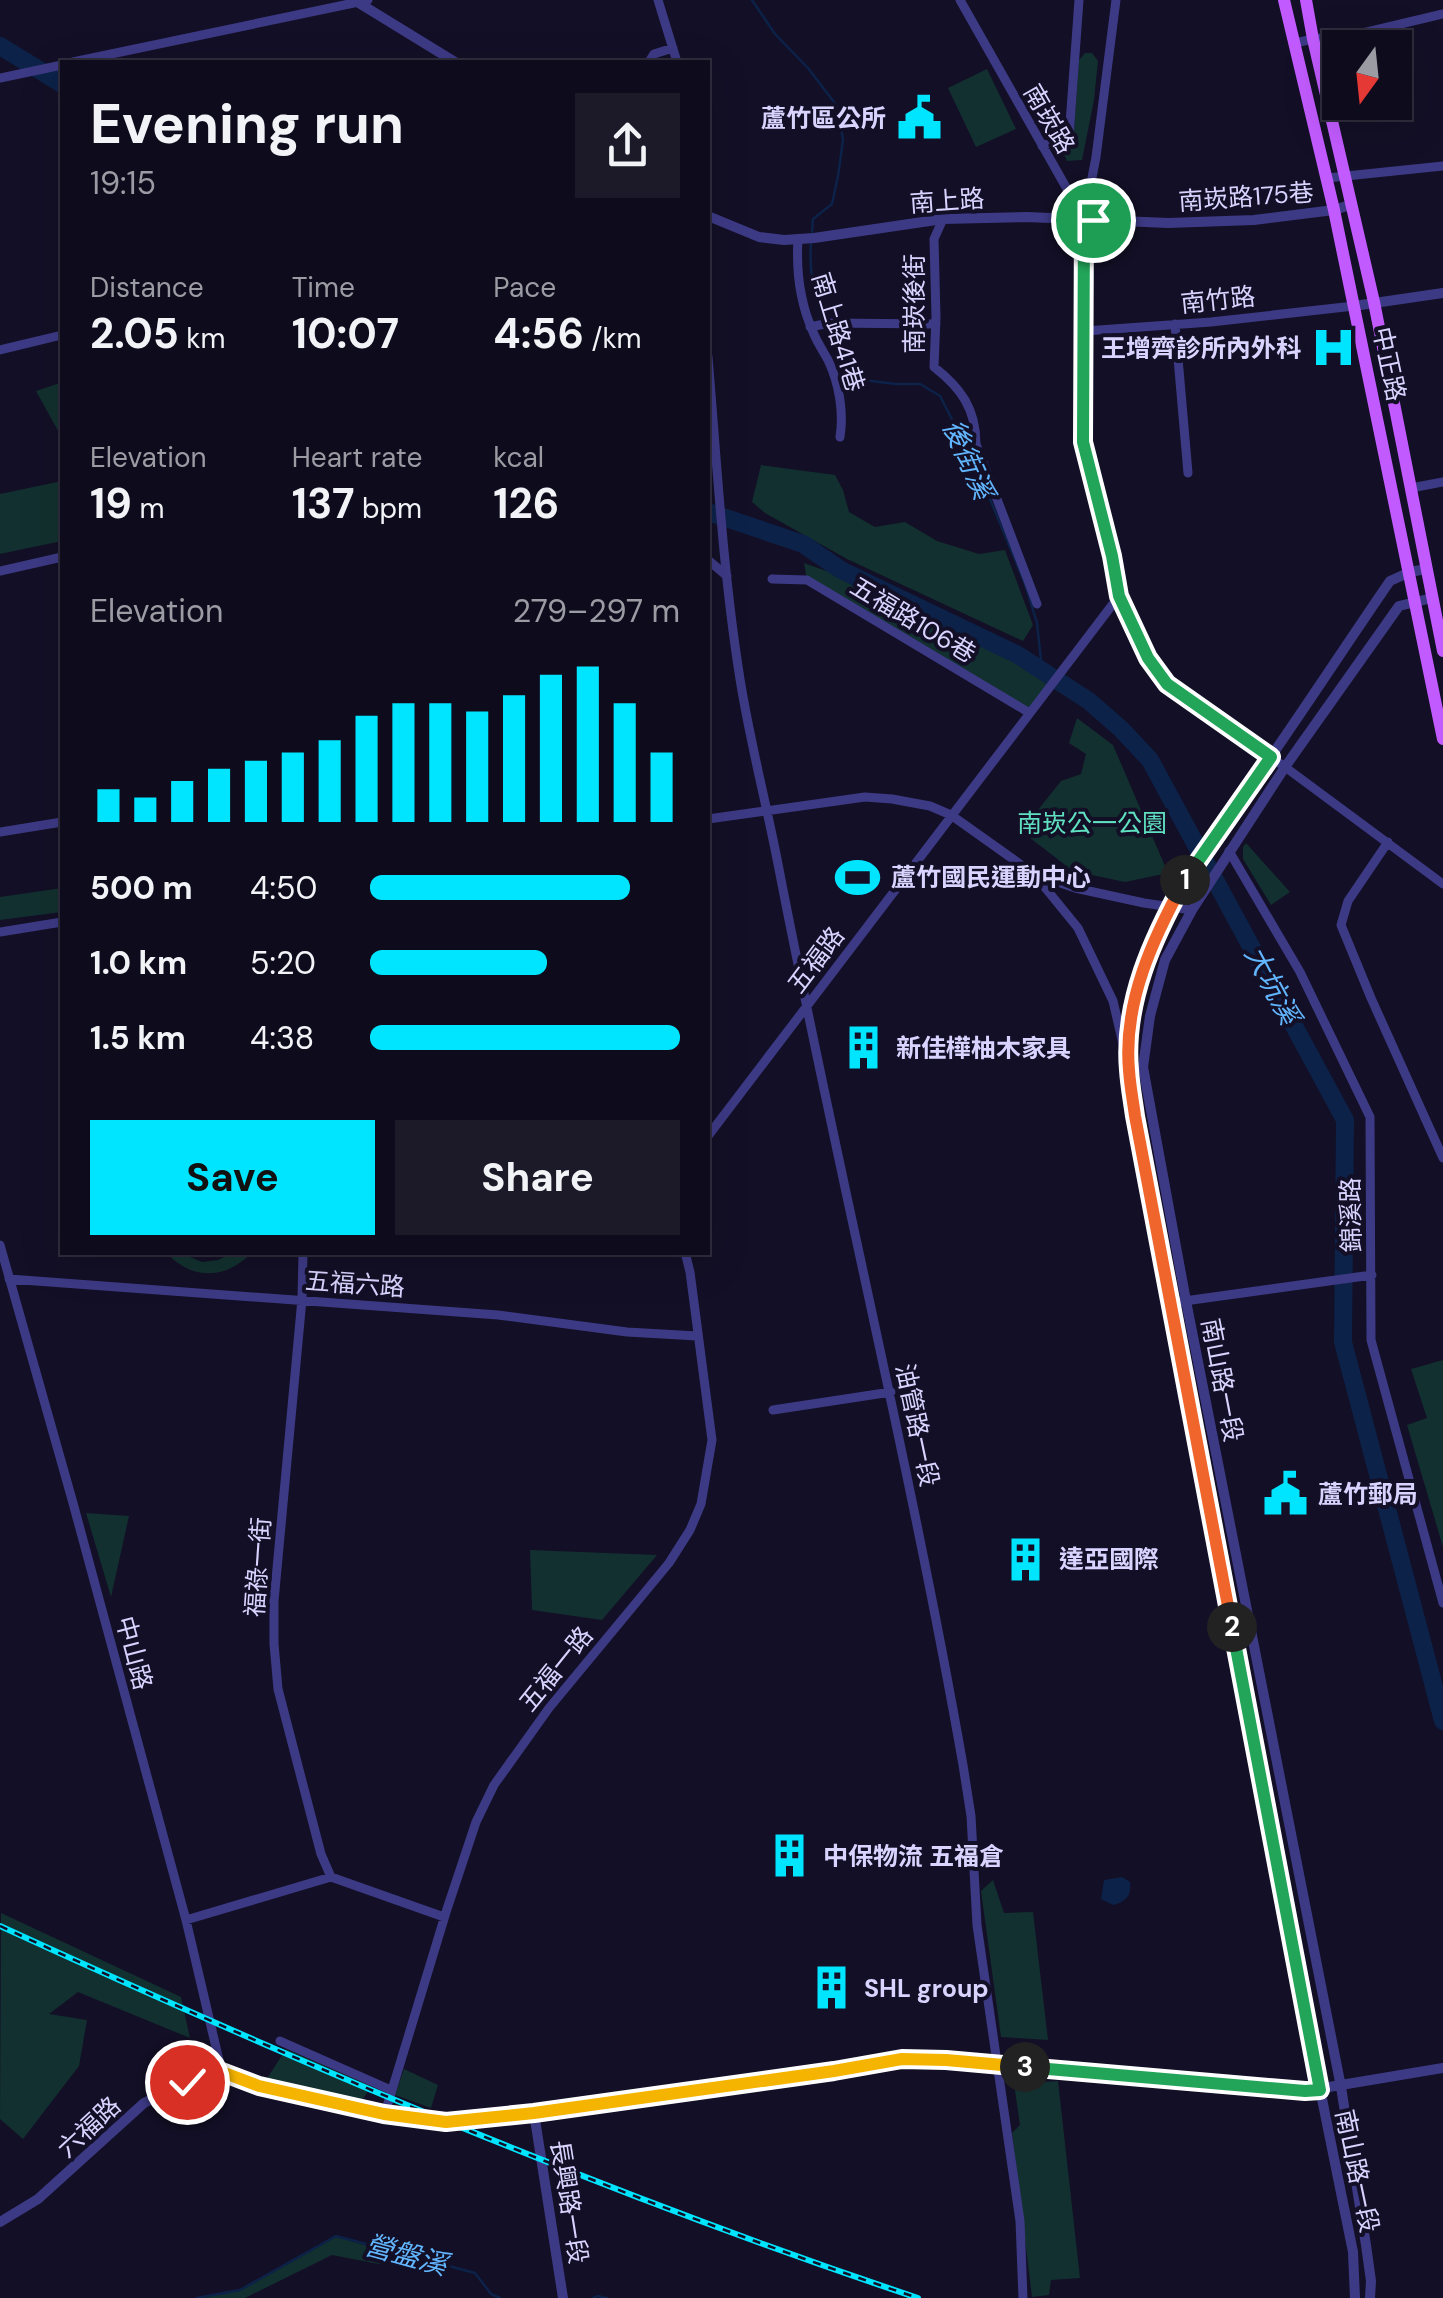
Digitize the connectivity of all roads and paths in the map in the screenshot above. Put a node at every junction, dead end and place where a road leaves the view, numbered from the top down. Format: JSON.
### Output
{"nodes":[{"id":1,"x":658,"y":0,"type":"edge"},
{"id":2,"x":960,"y":0,"type":"edge"},
{"id":3,"x":1079,"y":0,"type":"edge"},
{"id":4,"x":1116,"y":0,"type":"edge"},
{"id":5,"x":1284,"y":0,"type":"edge"},
{"id":6,"x":1306,"y":0,"type":"edge"},
{"id":7,"x":360,"y":1,"type":"edge"},
{"id":8,"x":1443,"y":14,"type":"edge"},
{"id":9,"x":1313,"y":39,"type":"junction"},
{"id":10,"x":1295,"y":43,"type":"junction"},
{"id":11,"x":673,"y":48,"type":"junction"},
{"id":12,"x":87,"y":60,"type":"edge"},
{"id":13,"x":452,"y":60,"type":"edge"},
{"id":14,"x":650,"y":60,"type":"edge"},
{"id":15,"x":676,"y":60,"type":"edge"},
{"id":16,"x":60,"y":65,"type":"edge"},
{"id":17,"x":0,"y":78,"type":"edge"},
{"id":18,"x":1042,"y":146,"type":"junction"},
{"id":19,"x":1443,"y":166,"type":"edge"},
{"id":20,"x":1345,"y":176,"type":"junction"},
{"id":21,"x":1327,"y":178,"type":"junction"},
{"id":22,"x":1350,"y":205,"type":"junction"},
{"id":23,"x":1334,"y":210,"type":"junction"},
{"id":24,"x":710,"y":217,"type":"edge"},
{"id":25,"x":943,"y":219,"type":"junction"},
{"id":26,"x":1084,"y":219,"type":"junction"},
{"id":27,"x":806,"y":239,"type":"junction"},
{"id":28,"x":1443,"y":293,"type":"edge"},
{"id":29,"x":1374,"y":302,"type":"junction"},
{"id":30,"x":1354,"y":306,"type":"junction"},
{"id":31,"x":936,"y":324,"type":"junction"},
{"id":32,"x":1174,"y":324,"type":"junction"},
{"id":33,"x":812,"y":327,"type":"junction"},
{"id":34,"x":1085,"y":331,"type":"junction"},
{"id":35,"x":60,"y":335,"type":"edge"},
{"id":36,"x":0,"y":350,"type":"edge"},
{"id":37,"x":710,"y":380,"type":"edge"},
{"id":38,"x":840,"y":437,"type":"dead end"},
{"id":39,"x":1188,"y":473,"type":"dead end"},
{"id":40,"x":1443,"y":482,"type":"edge"},
{"id":41,"x":1411,"y":488,"type":"junction"},
{"id":42,"x":60,"y":556,"type":"edge"},
{"id":43,"x":710,"y":561,"type":"edge"},
{"id":44,"x":1426,"y":570,"type":"junction"},
{"id":45,"x":0,"y":571,"type":"edge"},
{"id":46,"x":726,"y":571,"type":"junction"},
{"id":47,"x":1410,"y":572,"type":"junction"},
{"id":48,"x":772,"y":580,"type":"dead end"},
{"id":49,"x":1119,"y":596,"type":"junction"},
{"id":50,"x":1437,"y":597,"type":"edge"},
{"id":51,"x":1416,"y":602,"type":"junction"},
{"id":52,"x":1037,"y":604,"type":"dead end"},
{"id":53,"x":1443,"y":650,"type":"edge"},
{"id":54,"x":1028,"y":712,"type":"junction"},
{"id":55,"x":1443,"y":738,"type":"edge"},
{"id":56,"x":1271,"y":757,"type":"junction"},
{"id":57,"x":1285,"y":767,"type":"junction"},
{"id":58,"x":768,"y":812,"type":"junction"},
{"id":59,"x":951,"y":816,"type":"junction"},
{"id":60,"x":710,"y":820,"type":"edge"},
{"id":61,"x":60,"y":822,"type":"edge"},
{"id":62,"x":0,"y":832,"type":"edge"},
{"id":63,"x":1388,"y":842,"type":"junction"},
{"id":64,"x":1226,"y":856,"type":"junction"},
{"id":65,"x":1034,"y":874,"type":"junction"},
{"id":66,"x":1443,"y":884,"type":"edge"},
{"id":67,"x":1172,"y":906,"type":"junction"},
{"id":68,"x":1192,"y":910,"type":"junction"},
{"id":69,"x":60,"y":922,"type":"edge"},
{"id":70,"x":0,"y":932,"type":"edge"},
{"id":71,"x":806,"y":1006,"type":"junction"},
{"id":72,"x":1128,"y":1068,"type":"junction"},
{"id":73,"x":710,"y":1133,"type":"edge"},
{"id":74,"x":1443,"y":1158,"type":"edge"},
{"id":75,"x":0,"y":1246,"type":"edge"},
{"id":76,"x":303,"y":1255,"type":"edge"},
{"id":77,"x":685,"y":1255,"type":"edge"},
{"id":78,"x":1372,"y":1275,"type":"junction"},
{"id":79,"x":9,"y":1279,"type":"junction"},
{"id":80,"x":302,"y":1300,"type":"junction"},
{"id":81,"x":1186,"y":1301,"type":"junction"},
{"id":82,"x":1170,"y":1303,"type":"junction"},
{"id":83,"x":697,"y":1336,"type":"junction"},
{"id":84,"x":890,"y":1392,"type":"junction"},
{"id":85,"x":772,"y":1410,"type":"dead end"},
{"id":86,"x":1232,"y":1536,"type":"junction"},
{"id":87,"x":1215,"y":1539,"type":"junction"},
{"id":88,"x":1443,"y":1604,"type":"edge"},
{"id":89,"x":331,"y":1877,"type":"junction"},
{"id":90,"x":444,"y":1917,"type":"junction"},
{"id":91,"x":186,"y":1920,"type":"junction"},
{"id":92,"x":280,"y":2041,"type":"dead end"},
{"id":93,"x":997,"y":2064,"type":"junction"},
{"id":94,"x":1443,"y":2068,"type":"edge"},
{"id":95,"x":222,"y":2072,"type":"junction"},
{"id":96,"x":1340,"y":2086,"type":"junction"},
{"id":97,"x":391,"y":2090,"type":"junction"},
{"id":98,"x":1320,"y":2090,"type":"junction"},
{"id":99,"x":534,"y":2113,"type":"junction"},
{"id":100,"x":384,"y":2114,"type":"junction"},
{"id":101,"x":0,"y":2222,"type":"edge"},
{"id":102,"x":563,"y":2298,"type":"edge"},
{"id":103,"x":1024,"y":2298,"type":"edge"},
{"id":104,"x":1355,"y":2298,"type":"edge"},
{"id":105,"x":1370,"y":2298,"type":"edge"}],
"edges":[{"from":1,"to":11,"type":"street"},
{"from":2,"to":18,"type":"street","name":"南崁路"},
{"from":3,"to":18,"type":"street"},
{"from":4,"to":26,"type":"street"},
{"from":5,"to":10,"type":"main road","name":"中正路"},
{"from":6,"to":9,"type":"main road","name":"中正路"},
{"from":7,"to":12,"type":"street"},
{"from":7,"to":13,"type":"street"},
{"from":8,"to":9,"type":"street"},
{"from":9,"to":10,"type":"street"},
{"from":9,"to":20,"type":"main road","name":"中正路"},
{"from":10,"to":21,"type":"main road","name":"中正路"},
{"from":11,"to":14,"type":"street"},
{"from":11,"to":15,"type":"street"},
{"from":16,"to":17,"type":"street"},
{"from":18,"to":26,"type":"street","name":"南崁路"},
{"from":19,"to":20,"type":"street"},
{"from":20,"to":21,"type":"street"},
{"from":20,"to":22,"type":"main road","name":"中正路"},
{"from":21,"to":23,"type":"main road","name":"中正路"},
{"from":22,"to":23,"type":"street","name":"南崁路175巷"},
{"from":22,"to":29,"type":"main road","name":"中正路"},
{"from":23,"to":26,"type":"street","name":"南崁路175巷"},
{"from":23,"to":30,"type":"main road","name":"中正路"},
{"from":24,"to":27,"type":"street","name":"南上路"},
{"from":25,"to":26,"type":"street","name":"南上路"},
{"from":25,"to":27,"type":"street","name":"南上路"},
{"from":25,"to":31,"type":"street","name":"南崁後街"},
{"from":26,"to":34,"type":"street","name":"南崁路"},
{"from":27,"to":33,"type":"street","name":"南上路41巷"},
{"from":28,"to":29,"type":"street"},
{"from":29,"to":30,"type":"street"},
{"from":29,"to":41,"type":"main road","name":"中正路"},
{"from":30,"to":32,"type":"street","name":"南竹路"},
{"from":30,"to":47,"type":"main road","name":"中正路"},
{"from":31,"to":33,"type":"street"},
{"from":31,"to":52,"type":"street","name":"南崁後街"},
{"from":32,"to":34,"type":"street","name":"南竹路"},
{"from":32,"to":39,"type":"street"},
{"from":33,"to":38,"type":"street","name":"南上路41巷"},
{"from":34,"to":49,"type":"street","name":"南崁路"},
{"from":35,"to":36,"type":"street"},
{"from":37,"to":46,"type":"street","name":"油管路一段"},
{"from":40,"to":41,"type":"street"},
{"from":41,"to":44,"type":"main road","name":"中正路"},
{"from":42,"to":45,"type":"street"},
{"from":43,"to":46,"type":"street"},
{"from":44,"to":47,"type":"street"},
{"from":44,"to":50,"type":"main road","name":"中正路"},
{"from":46,"to":58,"type":"street","name":"油管路一段"},
{"from":47,"to":51,"type":"main road","name":"中正路"},
{"from":47,"to":56,"type":"street"},
{"from":48,"to":54,"type":"street","name":"五福路106巷"},
{"from":49,"to":54,"type":"street","name":"五福路"},
{"from":49,"to":56,"type":"street","name":"南崁路"},
{"from":50,"to":51,"type":"street"},
{"from":50,"to":53,"type":"main road","name":"中正路"},
{"from":51,"to":55,"type":"main road","name":"中正路"},
{"from":51,"to":57,"type":"street"},
{"from":54,"to":59,"type":"street","name":"五福路"},
{"from":56,"to":57,"type":"street","name":"南崁路"},
{"from":56,"to":67,"type":"street","name":"南山路一段"},
{"from":57,"to":63,"type":"street","name":"南崁路"},
{"from":57,"to":64,"type":"street"},
{"from":58,"to":59,"type":"street"},
{"from":58,"to":60,"type":"street"},
{"from":58,"to":71,"type":"street","name":"油管路一段"},
{"from":59,"to":65,"type":"street"},
{"from":59,"to":71,"type":"street","name":"五福路"},
{"from":61,"to":62,"type":"street"},
{"from":63,"to":66,"type":"street","name":"南崁路"},
{"from":63,"to":74,"type":"street"},
{"from":64,"to":68,"type":"street","name":"南山路一段"},
{"from":64,"to":78,"type":"street","name":"錦溪路"},
{"from":65,"to":67,"type":"street"},
{"from":65,"to":72,"type":"street"},
{"from":67,"to":68,"type":"street"},
{"from":67,"to":72,"type":"street","name":"南山路一段"},
{"from":68,"to":81,"type":"street","name":"南山路一段"},
{"from":69,"to":70,"type":"street"},
{"from":71,"to":73,"type":"street","name":"五福路"},
{"from":71,"to":84,"type":"street","name":"油管路一段"},
{"from":72,"to":82,"type":"street","name":"南山路一段"},
{"from":75,"to":79,"type":"street","name":"中山路"},
{"from":76,"to":80,"type":"street","name":"福祿一街"},
{"from":77,"to":83,"type":"street","name":"五福一路"},
{"from":78,"to":81,"type":"street"},
{"from":78,"to":88,"type":"street","name":"錦溪路"},
{"from":79,"to":80,"type":"street","name":"五福六路"},
{"from":79,"to":91,"type":"street","name":"中山路"},
{"from":80,"to":83,"type":"street","name":"五福六路"},
{"from":80,"to":89,"type":"street","name":"福祿一街"},
{"from":81,"to":82,"type":"street"},
{"from":81,"to":86,"type":"street","name":"南山路一段"},
{"from":82,"to":87,"type":"street","name":"南山路一段"},
{"from":83,"to":90,"type":"street","name":"五福一路"},
{"from":84,"to":85,"type":"street"},
{"from":84,"to":93,"type":"street","name":"油管路一段"},
{"from":86,"to":87,"type":"street"},
{"from":86,"to":96,"type":"street","name":"南山路一段"},
{"from":87,"to":98,"type":"street","name":"南山路一段"},
{"from":89,"to":90,"type":"street"},
{"from":89,"to":91,"type":"street"},
{"from":90,"to":97,"type":"street","name":"五福一路"},
{"from":91,"to":95,"type":"street","name":"中山路"},
{"from":92,"to":97,"type":"street"},
{"from":93,"to":98,"type":"street"},
{"from":93,"to":99,"type":"street"},
{"from":93,"to":103,"type":"street","name":"油管路一段"},
{"from":94,"to":96,"type":"street"},
{"from":95,"to":100,"type":"street"},
{"from":95,"to":101,"type":"street","name":"六福路"},
{"from":96,"to":98,"type":"street"},
{"from":96,"to":105,"type":"street","name":"南山路一段"},
{"from":97,"to":100,"type":"street","name":"五福一路"},
{"from":98,"to":104,"type":"street","name":"南山路一段"},
{"from":99,"to":100,"type":"street"},
{"from":99,"to":102,"type":"street","name":"長興路一段"}]}
